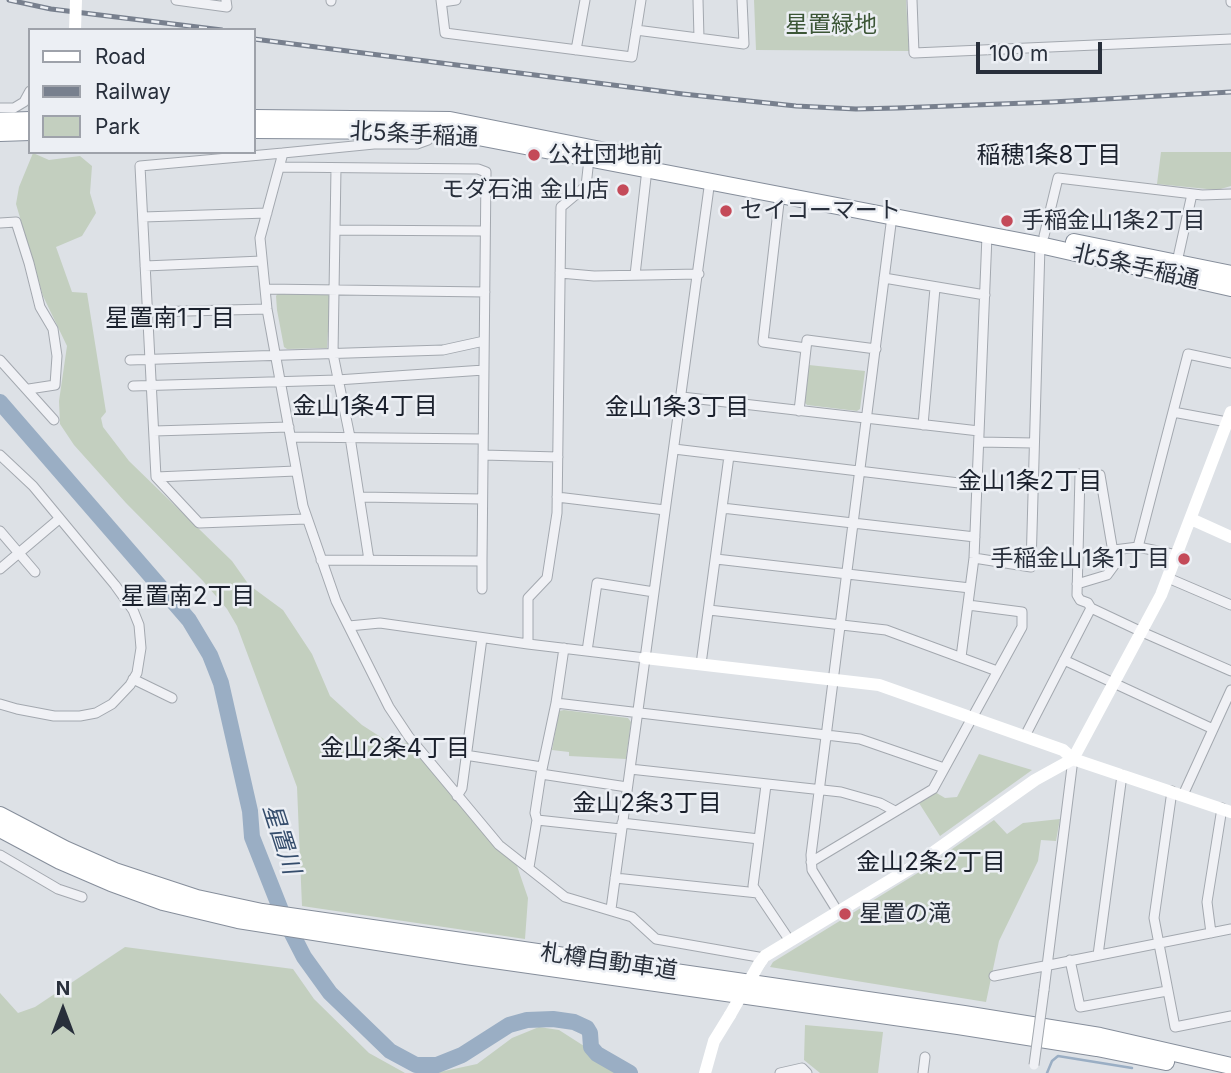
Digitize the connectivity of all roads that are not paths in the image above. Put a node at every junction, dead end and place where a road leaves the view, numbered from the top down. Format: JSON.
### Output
{"nodes":[{"id":1,"x":76,"y":0,"type":"edge"},
{"id":2,"x":176,"y":0,"type":"edge"},
{"id":3,"x":226,"y":0,"type":"edge"},
{"id":4,"x":456,"y":0,"type":"edge"},
{"id":5,"x":584,"y":0,"type":"edge"},
{"id":6,"x":641,"y":0,"type":"edge"},
{"id":7,"x":698,"y":0,"type":"edge"},
{"id":8,"x":742,"y":0,"type":"edge"},
{"id":9,"x":912,"y":0,"type":"edge"},
{"id":10,"x":442,"y":1,"type":"edge"},
{"id":11,"x":75,"y":28,"type":"edge"},
{"id":12,"x":636,"y":30,"type":"junction"},
{"id":13,"x":699,"y":38,"type":"junction"},
{"id":14,"x":1231,"y":39,"type":"edge"},
{"id":15,"x":576,"y":50,"type":"junction"},
{"id":16,"x":28,"y":95,"type":"edge"},
{"id":17,"x":0,"y":108,"type":"edge"},
{"id":18,"x":256,"y":118,"type":"edge"},
{"id":19,"x":28,"y":120,"type":"edge"},
{"id":20,"x":0,"y":121,"type":"edge"},
{"id":21,"x":432,"y":125,"type":"junction"},
{"id":22,"x":256,"y":130,"type":"edge"},
{"id":23,"x":28,"y":132,"type":"edge"},
{"id":24,"x":0,"y":133,"type":"edge"},
{"id":25,"x":283,"y":153,"type":"junction"},
{"id":26,"x":589,"y":159,"type":"junction"},
{"id":27,"x":280,"y":167,"type":"junction"},
{"id":28,"x":335,"y":168,"type":"junction"},
{"id":29,"x":648,"y":169,"type":"junction"},
{"id":30,"x":710,"y":180,"type":"junction"},
{"id":31,"x":780,"y":194,"type":"junction"},
{"id":32,"x":1192,"y":194,"type":"junction"},
{"id":33,"x":1231,"y":194,"type":"edge"},
{"id":34,"x":267,"y":213,"type":"junction"},
{"id":35,"x":892,"y":216,"type":"junction"},
{"id":36,"x":143,"y":217,"type":"junction"},
{"id":37,"x":0,"y":223,"type":"edge"},
{"id":38,"x":335,"y":230,"type":"junction"},
{"id":39,"x":485,"y":231,"type":"junction"},
{"id":40,"x":987,"y":235,"type":"junction"},
{"id":41,"x":1042,"y":241,"type":"junction"},
{"id":42,"x":262,"y":261,"type":"junction"},
{"id":43,"x":1177,"y":262,"type":"junction"},
{"id":44,"x":145,"y":266,"type":"junction"},
{"id":45,"x":560,"y":273,"type":"junction"},
{"id":46,"x":699,"y":274,"type":"junction"},
{"id":47,"x":1231,"y":274,"type":"edge"},
{"id":48,"x":635,"y":275,"type":"junction"},
{"id":49,"x":884,"y":278,"type":"junction"},
{"id":50,"x":935,"y":288,"type":"junction"},
{"id":51,"x":1231,"y":288,"type":"edge"},
{"id":52,"x":266,"y":289,"type":"junction"},
{"id":53,"x":333,"y":289,"type":"junction"},
{"id":54,"x":485,"y":292,"type":"junction"},
{"id":55,"x":985,"y":295,"type":"junction"},
{"id":56,"x":267,"y":309,"type":"junction"},
{"id":57,"x":148,"y":312,"type":"junction"},
{"id":58,"x":484,"y":341,"type":"junction"},
{"id":59,"x":806,"y":348,"type":"junction"},
{"id":60,"x":876,"y":349,"type":"junction"},
{"id":61,"x":333,"y":354,"type":"junction"},
{"id":62,"x":275,"y":356,"type":"junction"},
{"id":63,"x":130,"y":359,"type":"dead end"},
{"id":64,"x":150,"y":359,"type":"junction"},
{"id":65,"x":0,"y":360,"type":"edge"},
{"id":66,"x":1231,"y":363,"type":"edge"},
{"id":67,"x":484,"y":370,"type":"junction"},
{"id":68,"x":337,"y":380,"type":"junction"},
{"id":69,"x":280,"y":382,"type":"junction"},
{"id":70,"x":134,"y":386,"type":"dead end"},
{"id":71,"x":151,"y":386,"type":"junction"},
{"id":72,"x":29,"y":389,"type":"junction"},
{"id":73,"x":682,"y":397,"type":"junction"},
{"id":74,"x":799,"y":411,"type":"junction"},
{"id":75,"x":1173,"y":412,"type":"junction"},
{"id":76,"x":1229,"y":417,"type":"edge"},
{"id":77,"x":866,"y":418,"type":"junction"},
{"id":78,"x":54,"y":420,"type":"dead end"},
{"id":79,"x":923,"y":425,"type":"junction"},
{"id":80,"x":289,"y":427,"type":"junction"},
{"id":81,"x":154,"y":431,"type":"junction"},
{"id":82,"x":979,"y":431,"type":"junction"},
{"id":83,"x":290,"y":437,"type":"junction"},
{"id":84,"x":350,"y":437,"type":"junction"},
{"id":85,"x":483,"y":439,"type":"junction"},
{"id":86,"x":979,"y":442,"type":"junction"},
{"id":87,"x":1034,"y":443,"type":"junction"},
{"id":88,"x":674,"y":449,"type":"junction"},
{"id":89,"x":0,"y":455,"type":"edge"},
{"id":90,"x":483,"y":455,"type":"junction"},
{"id":91,"x":729,"y":456,"type":"junction"},
{"id":92,"x":558,"y":457,"type":"junction"},
{"id":93,"x":296,"y":471,"type":"junction"},
{"id":94,"x":859,"y":471,"type":"junction"},
{"id":95,"x":156,"y":477,"type":"junction"},
{"id":96,"x":976,"y":485,"type":"junction"},
{"id":97,"x":360,"y":497,"type":"junction"},
{"id":98,"x":557,"y":497,"type":"junction"},
{"id":99,"x":482,"y":499,"type":"junction"},
{"id":100,"x":722,"y":508,"type":"junction"},
{"id":101,"x":665,"y":510,"type":"junction"},
{"id":102,"x":59,"y":519,"type":"junction"},
{"id":103,"x":306,"y":519,"type":"junction"},
{"id":104,"x":1191,"y":519,"type":"junction"},
{"id":105,"x":852,"y":523,"type":"junction"},
{"id":106,"x":0,"y":531,"type":"edge"},
{"id":107,"x":975,"y":537,"type":"junction"},
{"id":108,"x":1231,"y":537,"type":"edge"},
{"id":109,"x":1138,"y":547,"type":"junction"},
{"id":110,"x":1114,"y":550,"type":"junction"},
{"id":111,"x":18,"y":553,"type":"junction"},
{"id":112,"x":1177,"y":555,"type":"junction"},
{"id":113,"x":974,"y":558,"type":"junction"},
{"id":114,"x":716,"y":559,"type":"junction"},
{"id":115,"x":321,"y":560,"type":"junction"},
{"id":116,"x":369,"y":560,"type":"junction"},
{"id":117,"x":482,"y":561,"type":"junction"},
{"id":118,"x":0,"y":569,"type":"edge"},
{"id":119,"x":35,"y":572,"type":"dead end"},
{"id":120,"x":846,"y":575,"type":"junction"},
{"id":121,"x":1168,"y":578,"type":"junction"},
{"id":122,"x":1077,"y":584,"type":"junction"},
{"id":123,"x":970,"y":588,"type":"junction"},
{"id":124,"x":482,"y":589,"type":"dead end"},
{"id":125,"x":654,"y":592,"type":"junction"},
{"id":126,"x":968,"y":605,"type":"junction"},
{"id":127,"x":1231,"y":605,"type":"edge"},
{"id":128,"x":1091,"y":608,"type":"junction"},
{"id":129,"x":709,"y":610,"type":"junction"},
{"id":130,"x":839,"y":625,"type":"junction"},
{"id":131,"x":349,"y":626,"type":"junction"},
{"id":132,"x":1142,"y":632,"type":"junction"},
{"id":133,"x":482,"y":638,"type":"junction"},
{"id":134,"x":528,"y":644,"type":"junction"},
{"id":135,"x":564,"y":648,"type":"junction"},
{"id":136,"x":587,"y":651,"type":"junction"},
{"id":137,"x":961,"y":657,"type":"junction"},
{"id":138,"x":645,"y":658,"type":"junction"},
{"id":139,"x":1064,"y":660,"type":"junction"},
{"id":140,"x":701,"y":664,"type":"junction"},
{"id":141,"x":997,"y":671,"type":"junction"},
{"id":142,"x":1231,"y":671,"type":"edge"},
{"id":143,"x":833,"y":678,"type":"junction"},
{"id":144,"x":134,"y":679,"type":"junction"},
{"id":145,"x":1114,"y":684,"type":"junction"},
{"id":146,"x":1231,"y":690,"type":"edge"},
{"id":147,"x":172,"y":698,"type":"dead end"},
{"id":148,"x":556,"y":703,"type":"junction"},
{"id":149,"x":0,"y":704,"type":"edge"},
{"id":150,"x":638,"y":714,"type":"junction"},
{"id":151,"x":972,"y":718,"type":"junction"},
{"id":152,"x":1213,"y":729,"type":"junction"},
{"id":153,"x":826,"y":735,"type":"junction"},
{"id":154,"x":1025,"y":736,"type":"junction"},
{"id":155,"x":465,"y":755,"type":"junction"},
{"id":156,"x":1073,"y":759,"type":"junction"},
{"id":157,"x":944,"y":768,"type":"junction"},
{"id":158,"x":630,"y":769,"type":"junction"},
{"id":159,"x":541,"y":770,"type":"junction"},
{"id":160,"x":1122,"y":775,"type":"junction"},
{"id":161,"x":766,"y":785,"type":"junction"},
{"id":162,"x":627,"y":787,"type":"junction"},
{"id":163,"x":819,"y":790,"type":"junction"},
{"id":164,"x":1177,"y":793,"type":"junction"},
{"id":165,"x":457,"y":796,"type":"junction"},
{"id":166,"x":1226,"y":810,"type":"edge"},
{"id":167,"x":895,"y":811,"type":"junction"},
{"id":168,"x":0,"y":815,"type":"edge"},
{"id":169,"x":537,"y":820,"type":"junction"},
{"id":170,"x":622,"y":826,"type":"junction"},
{"id":171,"x":0,"y":830,"type":"edge"},
{"id":172,"x":759,"y":839,"type":"junction"},
{"id":173,"x":0,"y":855,"type":"edge"},
{"id":174,"x":811,"y":862,"type":"junction"},
{"id":175,"x":529,"y":867,"type":"junction"},
{"id":176,"x":615,"y":878,"type":"junction"},
{"id":177,"x":758,"y":893,"type":"junction"},
{"id":178,"x":161,"y":894,"type":"junction"},
{"id":179,"x":82,"y":897,"type":"dead end"},
{"id":180,"x":611,"y":909,"type":"junction"},
{"id":181,"x":838,"y":912,"type":"junction"},
{"id":182,"x":1231,"y":929,"type":"edge"},
{"id":183,"x":1211,"y":933,"type":"junction"},
{"id":184,"x":790,"y":941,"type":"junction"},
{"id":185,"x":1157,"y":944,"type":"junction"},
{"id":186,"x":1098,"y":955,"type":"junction"},
{"id":187,"x":1070,"y":960,"type":"junction"},
{"id":188,"x":762,"y":961,"type":"junction"},
{"id":189,"x":1047,"y":965,"type":"junction"},
{"id":190,"x":994,"y":976,"type":"dead end"},
{"id":191,"x":1167,"y":990,"type":"junction"},
{"id":192,"x":1231,"y":1016,"type":"edge"},
{"id":193,"x":925,"y":1057,"type":"dead end"},
{"id":194,"x":1226,"y":1066,"type":"edge"},
{"id":195,"x":1034,"y":1069,"type":"edge"},
{"id":196,"x":705,"y":1073,"type":"edge"},
{"id":197,"x":780,"y":1073,"type":"edge"},
{"id":198,"x":807,"y":1073,"type":"edge"},
{"id":199,"x":923,"y":1073,"type":"edge"}],
"edges":[{"from":1,"to":11,"type":"street","bridge":true},
{"from":2,"to":3,"type":"street"},
{"from":4,"to":10,"type":"street"},
{"from":5,"to":15,"type":"street"},
{"from":6,"to":12,"type":"street"},
{"from":7,"to":13,"type":"street"},
{"from":8,"to":13,"type":"street"},
{"from":9,"to":14,"type":"street"},
{"from":10,"to":15,"type":"street"},
{"from":12,"to":13,"type":"street"},
{"from":12,"to":15,"type":"street"},
{"from":16,"to":17,"type":"street"},
{"from":18,"to":21,"type":"highway","name":"北5条手稲通"},
{"from":19,"to":20,"type":"highway"},
{"from":21,"to":22,"type":"highway","name":"北5条手稲通"},
{"from":21,"to":25,"type":"street"},
{"from":21,"to":26,"type":"highway","name":"北5条手稲通"},
{"from":21,"to":41,"type":"highway","name":"北5条手稲通"},
{"from":23,"to":24,"type":"highway"},
{"from":25,"to":27,"type":"street"},
{"from":25,"to":36,"type":"street"},
{"from":26,"to":29,"type":"highway","name":"北5条手稲通"},
{"from":26,"to":45,"type":"street"},
{"from":27,"to":28,"type":"street"},
{"from":27,"to":34,"type":"street"},
{"from":28,"to":38,"type":"street"},
{"from":28,"to":39,"type":"street"},
{"from":29,"to":30,"type":"highway","name":"北5条手稲通"},
{"from":29,"to":48,"type":"street"},
{"from":30,"to":31,"type":"highway","name":"北5条手稲通"},
{"from":30,"to":46,"type":"street"},
{"from":31,"to":35,"type":"highway","name":"北5条手稲通"},
{"from":31,"to":59,"type":"street"},
{"from":32,"to":33,"type":"street"},
{"from":32,"to":41,"type":"street"},
{"from":32,"to":43,"type":"street"},
{"from":34,"to":36,"type":"street"},
{"from":34,"to":42,"type":"street"},
{"from":35,"to":40,"type":"highway","name":"北5条手稲通"},
{"from":35,"to":49,"type":"street"},
{"from":36,"to":44,"type":"street"},
{"from":37,"to":72,"type":"street"},
{"from":38,"to":39,"type":"street"},
{"from":38,"to":53,"type":"street"},
{"from":39,"to":54,"type":"street"},
{"from":40,"to":41,"type":"highway","name":"北5条手稲通"},
{"from":40,"to":55,"type":"street"},
{"from":41,"to":43,"type":"highway","name":"北5条手稲通"},
{"from":41,"to":51,"type":"highway","name":"北5条手稲通"},
{"from":41,"to":87,"type":"street"},
{"from":42,"to":44,"type":"street"},
{"from":42,"to":52,"type":"street"},
{"from":43,"to":47,"type":"highway","name":"北5条手稲通"},
{"from":44,"to":57,"type":"street"},
{"from":45,"to":48,"type":"street"},
{"from":45,"to":92,"type":"street"},
{"from":46,"to":48,"type":"street"},
{"from":46,"to":73,"type":"street"},
{"from":49,"to":50,"type":"street"},
{"from":49,"to":60,"type":"street"},
{"from":50,"to":55,"type":"street"},
{"from":50,"to":79,"type":"street"},
{"from":52,"to":53,"type":"street"},
{"from":52,"to":56,"type":"street"},
{"from":53,"to":54,"type":"street"},
{"from":53,"to":61,"type":"street"},
{"from":54,"to":58,"type":"street"},
{"from":55,"to":82,"type":"street"},
{"from":56,"to":57,"type":"street"},
{"from":56,"to":62,"type":"street"},
{"from":57,"to":64,"type":"street"},
{"from":58,"to":61,"type":"street"},
{"from":58,"to":67,"type":"street"},
{"from":59,"to":60,"type":"street"},
{"from":59,"to":74,"type":"street"},
{"from":60,"to":77,"type":"street"},
{"from":61,"to":62,"type":"street"},
{"from":61,"to":68,"type":"street"},
{"from":62,"to":64,"type":"street"},
{"from":62,"to":69,"type":"street"},
{"from":63,"to":64,"type":"street"},
{"from":64,"to":71,"type":"street"},
{"from":65,"to":72,"type":"street"},
{"from":66,"to":75,"type":"street"},
{"from":67,"to":68,"type":"street"},
{"from":67,"to":85,"type":"street"},
{"from":68,"to":69,"type":"street"},
{"from":68,"to":84,"type":"street"},
{"from":69,"to":71,"type":"street"},
{"from":69,"to":80,"type":"street"},
{"from":70,"to":71,"type":"street"},
{"from":71,"to":81,"type":"street"},
{"from":72,"to":78,"type":"street"},
{"from":73,"to":74,"type":"street"},
{"from":73,"to":88,"type":"street"},
{"from":74,"to":77,"type":"street"},
{"from":75,"to":76,"type":"street"},
{"from":75,"to":109,"type":"street"},
{"from":76,"to":104,"type":"street"},
{"from":77,"to":79,"type":"street"},
{"from":77,"to":94,"type":"street"},
{"from":79,"to":82,"type":"street"},
{"from":80,"to":81,"type":"street"},
{"from":80,"to":83,"type":"street"},
{"from":81,"to":95,"type":"street"},
{"from":82,"to":86,"type":"street"},
{"from":83,"to":84,"type":"street"},
{"from":83,"to":93,"type":"street"},
{"from":84,"to":85,"type":"street"},
{"from":84,"to":97,"type":"street"},
{"from":85,"to":90,"type":"street"},
{"from":86,"to":87,"type":"street"},
{"from":86,"to":96,"type":"street"},
{"from":87,"to":113,"type":"street"},
{"from":88,"to":91,"type":"street"},
{"from":88,"to":101,"type":"street"},
{"from":89,"to":102,"type":"street"},
{"from":90,"to":92,"type":"street"},
{"from":90,"to":99,"type":"street"},
{"from":91,"to":94,"type":"street"},
{"from":91,"to":100,"type":"street"},
{"from":92,"to":98,"type":"street"},
{"from":93,"to":95,"type":"street"},
{"from":93,"to":103,"type":"street"},
{"from":94,"to":96,"type":"street"},
{"from":94,"to":105,"type":"street"},
{"from":95,"to":103,"type":"street"},
{"from":96,"to":107,"type":"street"},
{"from":97,"to":99,"type":"street"},
{"from":97,"to":116,"type":"street"},
{"from":98,"to":101,"type":"street"},
{"from":98,"to":134,"type":"street"},
{"from":99,"to":117,"type":"street"},
{"from":100,"to":105,"type":"street"},
{"from":100,"to":114,"type":"street"},
{"from":101,"to":125,"type":"street"},
{"from":102,"to":111,"type":"street"},
{"from":102,"to":144,"type":"street"},
{"from":103,"to":115,"type":"street"},
{"from":104,"to":108,"type":"street"},
{"from":104,"to":112,"type":"street"},
{"from":105,"to":107,"type":"street"},
{"from":105,"to":120,"type":"street"},
{"from":106,"to":111,"type":"street"},
{"from":107,"to":113,"type":"street"},
{"from":109,"to":110,"type":"street"},
{"from":109,"to":112,"type":"street"},
{"from":110,"to":122,"type":"street"},
{"from":110,"to":122,"type":"street"},
{"from":111,"to":118,"type":"street"},
{"from":111,"to":119,"type":"street"},
{"from":112,"to":121,"type":"street"},
{"from":113,"to":123,"type":"street"},
{"from":114,"to":120,"type":"street"},
{"from":114,"to":129,"type":"street"},
{"from":115,"to":116,"type":"street"},
{"from":115,"to":131,"type":"street"},
{"from":116,"to":117,"type":"street"},
{"from":117,"to":124,"type":"street"},
{"from":120,"to":123,"type":"street"},
{"from":120,"to":130,"type":"street"},
{"from":121,"to":127,"type":"street"},
{"from":121,"to":132,"type":"street"},
{"from":122,"to":128,"type":"street"},
{"from":123,"to":126,"type":"street"},
{"from":125,"to":136,"type":"street"},
{"from":125,"to":138,"type":"street"},
{"from":126,"to":137,"type":"street"},
{"from":126,"to":141,"type":"street"},
{"from":128,"to":132,"type":"street"},
{"from":128,"to":139,"type":"street"},
{"from":129,"to":130,"type":"street"},
{"from":129,"to":140,"type":"street"},
{"from":130,"to":137,"type":"street"},
{"from":130,"to":143,"type":"street"},
{"from":131,"to":133,"type":"street"},
{"from":131,"to":165,"type":"street"},
{"from":132,"to":142,"type":"street"},
{"from":132,"to":145,"type":"street"},
{"from":133,"to":134,"type":"street"},
{"from":133,"to":155,"type":"street"},
{"from":134,"to":135,"type":"street"},
{"from":135,"to":136,"type":"street"},
{"from":135,"to":148,"type":"street"},
{"from":136,"to":138,"type":"street"},
{"from":137,"to":141,"type":"street"},
{"from":138,"to":140,"type":"street"},
{"from":138,"to":150,"type":"street"},
{"from":139,"to":145,"type":"street"},
{"from":139,"to":154,"type":"street"},
{"from":140,"to":143,"type":"street"},
{"from":141,"to":151,"type":"street"},
{"from":143,"to":151,"type":"street"},
{"from":143,"to":153,"type":"street"},
{"from":144,"to":147,"type":"street"},
{"from":144,"to":149,"type":"street"},
{"from":145,"to":152,"type":"street"},
{"from":145,"to":156,"type":"street"},
{"from":146,"to":152,"type":"street"},
{"from":148,"to":150,"type":"street"},
{"from":148,"to":159,"type":"street"},
{"from":150,"to":153,"type":"street"},
{"from":150,"to":158,"type":"street"},
{"from":151,"to":154,"type":"street"},
{"from":151,"to":157,"type":"street"},
{"from":152,"to":164,"type":"street"},
{"from":153,"to":157,"type":"street"},
{"from":153,"to":163,"type":"street"},
{"from":154,"to":156,"type":"street"},
{"from":155,"to":159,"type":"street"},
{"from":155,"to":165,"type":"street"},
{"from":156,"to":160,"type":"street"},
{"from":156,"to":181,"type":"street"},
{"from":156,"to":189,"type":"street"},
{"from":157,"to":167,"type":"street"},
{"from":158,"to":161,"type":"street"},
{"from":158,"to":162,"type":"street"},
{"from":159,"to":162,"type":"street"},
{"from":159,"to":169,"type":"street"},
{"from":160,"to":164,"type":"street"},
{"from":160,"to":186,"type":"street"},
{"from":161,"to":163,"type":"street"},
{"from":161,"to":172,"type":"street"},
{"from":162,"to":170,"type":"street"},
{"from":163,"to":167,"type":"street"},
{"from":163,"to":174,"type":"street"},
{"from":164,"to":166,"type":"street"},
{"from":164,"to":185,"type":"street"},
{"from":165,"to":175,"type":"street"},
{"from":166,"to":183,"type":"street"},
{"from":167,"to":174,"type":"street"},
{"from":168,"to":178,"type":"highway","name":"札樽自動車道"},
{"from":169,"to":170,"type":"street"},
{"from":169,"to":175,"type":"street"},
{"from":170,"to":172,"type":"street"},
{"from":170,"to":176,"type":"street"},
{"from":171,"to":178,"type":"highway","name":"札樽自動車道"},
{"from":172,"to":177,"type":"street"},
{"from":173,"to":179,"type":"street"},
{"from":174,"to":181,"type":"street"},
{"from":175,"to":180,"type":"street"},
{"from":176,"to":177,"type":"street"},
{"from":176,"to":180,"type":"street"},
{"from":177,"to":184,"type":"street"},
{"from":178,"to":194,"type":"highway","name":"札樽自動車道"},
{"from":180,"to":188,"type":"street"},
{"from":181,"to":184,"type":"street"},
{"from":182,"to":183,"type":"street"},
{"from":183,"to":185,"type":"street"},
{"from":184,"to":188,"type":"street"},
{"from":185,"to":186,"type":"street"},
{"from":185,"to":191,"type":"street"},
{"from":186,"to":187,"type":"street"},
{"from":187,"to":189,"type":"street"},
{"from":187,"to":191,"type":"street"},
{"from":188,"to":196,"type":"street","bridge":true},
{"from":189,"to":190,"type":"street"},
{"from":189,"to":195,"type":"street","bridge":true},
{"from":191,"to":192,"type":"street"},
{"from":193,"to":199,"type":"street"},
{"from":197,"to":198,"type":"street"}]}
